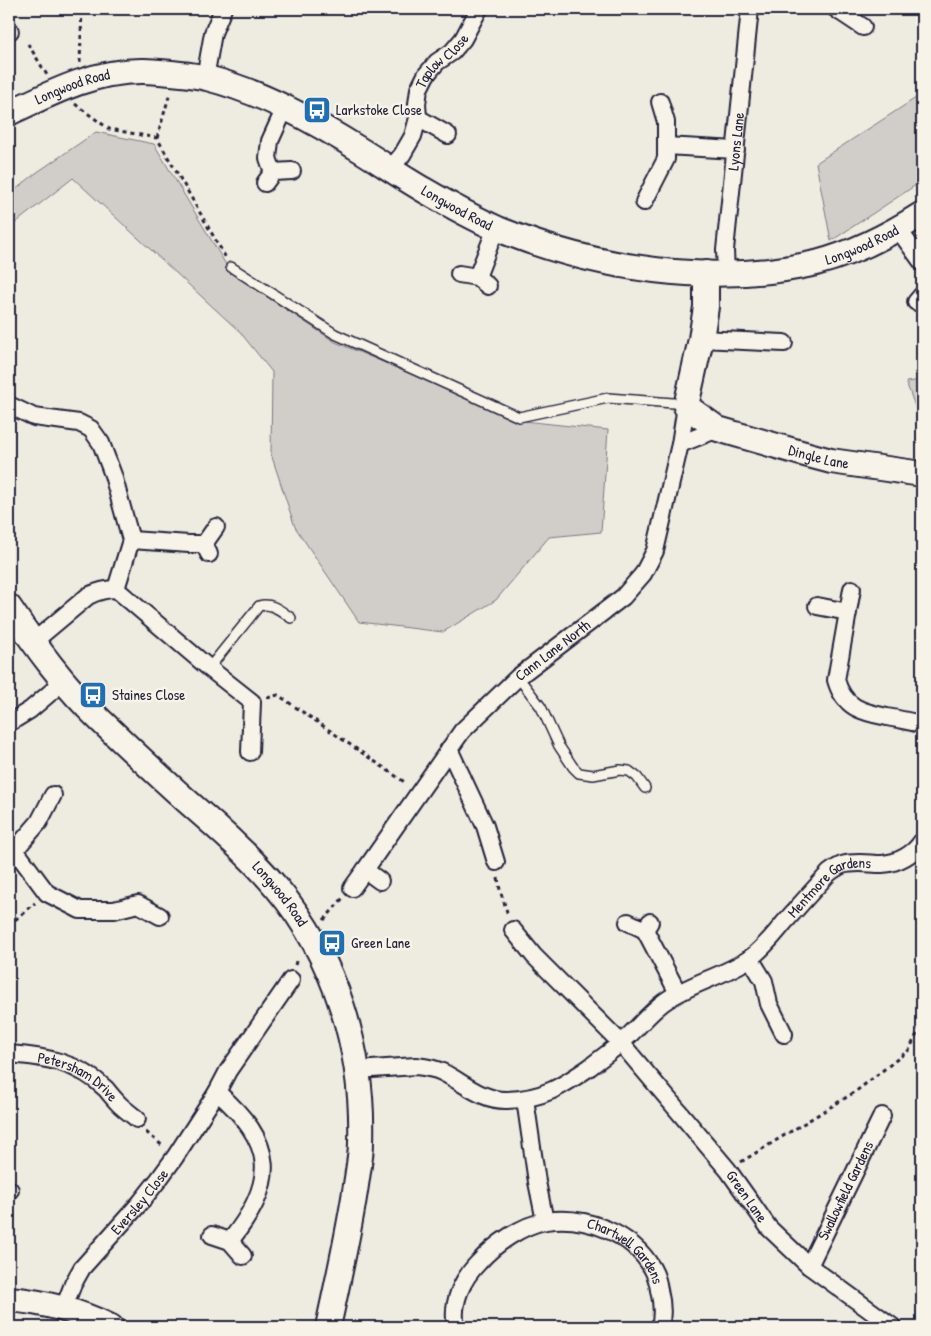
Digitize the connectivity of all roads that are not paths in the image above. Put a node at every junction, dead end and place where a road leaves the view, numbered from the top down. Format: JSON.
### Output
{"nodes":[{"id":1,"x":223,"y":9,"type":"edge"},
{"id":2,"x":479,"y":9,"type":"edge"},
{"id":3,"x":750,"y":9,"type":"edge"},
{"id":4,"x":836,"y":9,"type":"edge"},
{"id":5,"x":863,"y":28,"type":"dead end"},
{"id":6,"x":205,"y":78,"type":"junction"},
{"id":7,"x":660,"y":102,"type":"dead end"},
{"id":8,"x":285,"y":108,"type":"junction"},
{"id":9,"x":9,"y":113,"type":"edge"},
{"id":10,"x":418,"y":118,"type":"junction"},
{"id":11,"x":448,"y":135,"type":"dead end"},
{"id":12,"x":666,"y":146,"type":"junction"},
{"id":13,"x":736,"y":150,"type":"junction"},
{"id":14,"x":390,"y":169,"type":"junction"},
{"id":15,"x":292,"y":171,"type":"dead end"},
{"id":16,"x":644,"y":202,"type":"dead end"},
{"id":17,"x":922,"y":214,"type":"edge"},
{"id":18,"x":496,"y":228,"type":"junction"},
{"id":19,"x":898,"y":229,"type":"junction"},
{"id":20,"x":922,"y":262,"type":"edge"},
{"id":21,"x":231,"y":267,"type":"road end"},
{"id":22,"x":716,"y":273,"type":"junction"},
{"id":23,"x":460,"y":274,"type":"dead end"},
{"id":24,"x":700,"y":339,"type":"junction"},
{"id":25,"x":784,"y":343,"type":"dead end"},
{"id":26,"x":9,"y":405,"type":"edge"},
{"id":27,"x":686,"y":405,"type":"junction"},
{"id":28,"x":718,"y":429,"type":"junction"},
{"id":29,"x":680,"y":444,"type":"junction"},
{"id":30,"x":922,"y":474,"type":"edge"},
{"id":31,"x":216,"y":527,"type":"dead end"},
{"id":32,"x":132,"y":540,"type":"junction"},
{"id":33,"x":116,"y":588,"type":"junction"},
{"id":34,"x":852,"y":589,"type":"dead end"},
{"id":35,"x":817,"y":606,"type":"dead end"},
{"id":36,"x":9,"y":607,"type":"edge"},
{"id":37,"x":848,"y":612,"type":"junction"},
{"id":38,"x":291,"y":618,"type":"dead end"},
{"id":39,"x":33,"y":642,"type":"junction"},
{"id":40,"x":209,"y":668,"type":"junction"},
{"id":41,"x":518,"y":677,"type":"junction"},
{"id":42,"x":64,"y":681,"type":"junction"},
{"id":43,"x":9,"y":723,"type":"edge"},
{"id":44,"x":922,"y":724,"type":"edge"},
{"id":45,"x":450,"y":749,"type":"junction"},
{"id":46,"x":250,"y":752,"type":"dead end"},
{"id":47,"x":646,"y":788,"type":"dead end"},
{"id":48,"x":53,"y":795,"type":"dead end"},
{"id":49,"x":922,"y":841,"type":"edge"},
{"id":50,"x":12,"y":848,"type":"edge"},
{"id":51,"x":496,"y":862,"type":"road end"},
{"id":52,"x":365,"y":870,"type":"junction"},
{"id":53,"x":380,"y":881,"type":"dead end"},
{"id":54,"x":352,"y":888,"type":"road end"},
{"id":55,"x":160,"y":916,"type":"dead end"},
{"id":56,"x":628,"y":922,"type":"dead end"},
{"id":57,"x":513,"y":930,"type":"road end"},
{"id":58,"x":750,"y":958,"type":"junction"},
{"id":59,"x":291,"y":980,"type":"dead end"},
{"id":60,"x":678,"y":992,"type":"junction"},
{"id":61,"x":784,"y":1034,"type":"dead end"},
{"id":62,"x":621,"y":1043,"type":"junction"},
{"id":63,"x":9,"y":1054,"type":"edge"},
{"id":64,"x":357,"y":1070,"type":"junction"},
{"id":65,"x":217,"y":1092,"type":"junction"},
{"id":66,"x":525,"y":1099,"type":"junction"},
{"id":67,"x":882,"y":1116,"type":"dead end"},
{"id":68,"x":137,"y":1119,"type":"road end"},
{"id":69,"x":545,"y":1221,"type":"junction"},
{"id":70,"x":212,"y":1235,"type":"dead end"},
{"id":71,"x":230,"y":1241,"type":"junction"},
{"id":72,"x":243,"y":1256,"type":"dead end"},
{"id":73,"x":809,"y":1266,"type":"junction"},
{"id":74,"x":10,"y":1303,"type":"edge"},
{"id":75,"x":64,"y":1310,"type":"junction"},
{"id":76,"x":111,"y":1327,"type":"edge"},
{"id":77,"x":328,"y":1327,"type":"edge"},
{"id":78,"x":456,"y":1327,"type":"edge"},
{"id":79,"x":660,"y":1327,"type":"edge"},
{"id":80,"x":893,"y":1327,"type":"edge"}],
"edges":[{"from":1,"to":6,"type":"street"},
{"from":2,"to":10,"type":"street","name":"Taplow Close"},
{"from":3,"to":13,"type":"street","name":"Lyons Lane"},
{"from":4,"to":5,"type":"street"},
{"from":6,"to":8,"type":"street","name":"Longwood Road"},
{"from":6,"to":9,"type":"street","name":"Longwood Road"},
{"from":7,"to":12,"type":"street"},
{"from":8,"to":14,"type":"street","name":"Longwood Road"},
{"from":8,"to":15,"type":"street"},
{"from":10,"to":11,"type":"street"},
{"from":10,"to":14,"type":"street","name":"Taplow Close"},
{"from":12,"to":13,"type":"street"},
{"from":12,"to":16,"type":"street"},
{"from":13,"to":22,"type":"street","name":"Lyons Lane"},
{"from":14,"to":18,"type":"street","name":"Longwood Road"},
{"from":17,"to":19,"type":"street","name":"Longwood Road"},
{"from":18,"to":22,"type":"street","name":"Longwood Road"},
{"from":18,"to":23,"type":"street"},
{"from":19,"to":20,"type":"street"},
{"from":19,"to":22,"type":"street","name":"Longwood Road"},
{"from":21,"to":27,"type":"lane"},
{"from":22,"to":24,"type":"street","name":"Lyons Lane"},
{"from":24,"to":25,"type":"street"},
{"from":24,"to":27,"type":"street","name":"Lyons Lane"},
{"from":26,"to":32,"type":"street"},
{"from":27,"to":28,"type":"street","name":"Dingle Lane"},
{"from":27,"to":29,"type":"street","name":"Cann Lane North"},
{"from":28,"to":29,"type":"street"},
{"from":28,"to":30,"type":"street","name":"Dingle Lane"},
{"from":29,"to":41,"type":"street","name":"Cann Lane North"},
{"from":31,"to":32,"type":"street"},
{"from":32,"to":33,"type":"street"},
{"from":33,"to":39,"type":"street"},
{"from":33,"to":40,"type":"street"},
{"from":34,"to":37,"type":"street"},
{"from":35,"to":37,"type":"street"},
{"from":36,"to":39,"type":"street","name":"Longwood Road"},
{"from":37,"to":44,"type":"street"},
{"from":38,"to":40,"type":"lane"},
{"from":39,"to":42,"type":"street","name":"Longwood Road"},
{"from":40,"to":46,"type":"street"},
{"from":41,"to":45,"type":"street","name":"Cann Lane North"},
{"from":41,"to":47,"type":"lane"},
{"from":42,"to":43,"type":"street"},
{"from":42,"to":64,"type":"street","name":"Longwood Road"},
{"from":45,"to":51,"type":"street"},
{"from":45,"to":52,"type":"street","name":"Cann Lane North"},
{"from":48,"to":50,"type":"street"},
{"from":49,"to":58,"type":"street","name":"Mentmore Gardens"},
{"from":50,"to":55,"type":"street"},
{"from":52,"to":53,"type":"street"},
{"from":52,"to":54,"type":"street","name":"Cann Lane North"},
{"from":56,"to":60,"type":"street"},
{"from":57,"to":62,"type":"street","name":"Green Lane"},
{"from":58,"to":60,"type":"street","name":"Mentmore Gardens"},
{"from":58,"to":61,"type":"street"},
{"from":59,"to":65,"type":"street","name":"Eversley Close"},
{"from":60,"to":62,"type":"street","name":"Mentmore Gardens"},
{"from":62,"to":66,"type":"street"},
{"from":62,"to":73,"type":"street","name":"Green Lane"},
{"from":63,"to":68,"type":"street","name":"Petersham Drive"},
{"from":64,"to":66,"type":"street"},
{"from":64,"to":77,"type":"street","name":"Longwood Road"},
{"from":65,"to":71,"type":"street"},
{"from":65,"to":75,"type":"street","name":"Eversley Close"},
{"from":66,"to":69,"type":"street"},
{"from":67,"to":73,"type":"street","name":"Swallowfield Gardens"},
{"from":69,"to":78,"type":"street","name":"Chartwell Gardens"},
{"from":69,"to":79,"type":"street","name":"Chartwell Gardens"},
{"from":70,"to":71,"type":"street"},
{"from":71,"to":72,"type":"street"},
{"from":73,"to":80,"type":"street","name":"Green Lane"},
{"from":74,"to":75,"type":"street"},
{"from":75,"to":76,"type":"street"}]}
